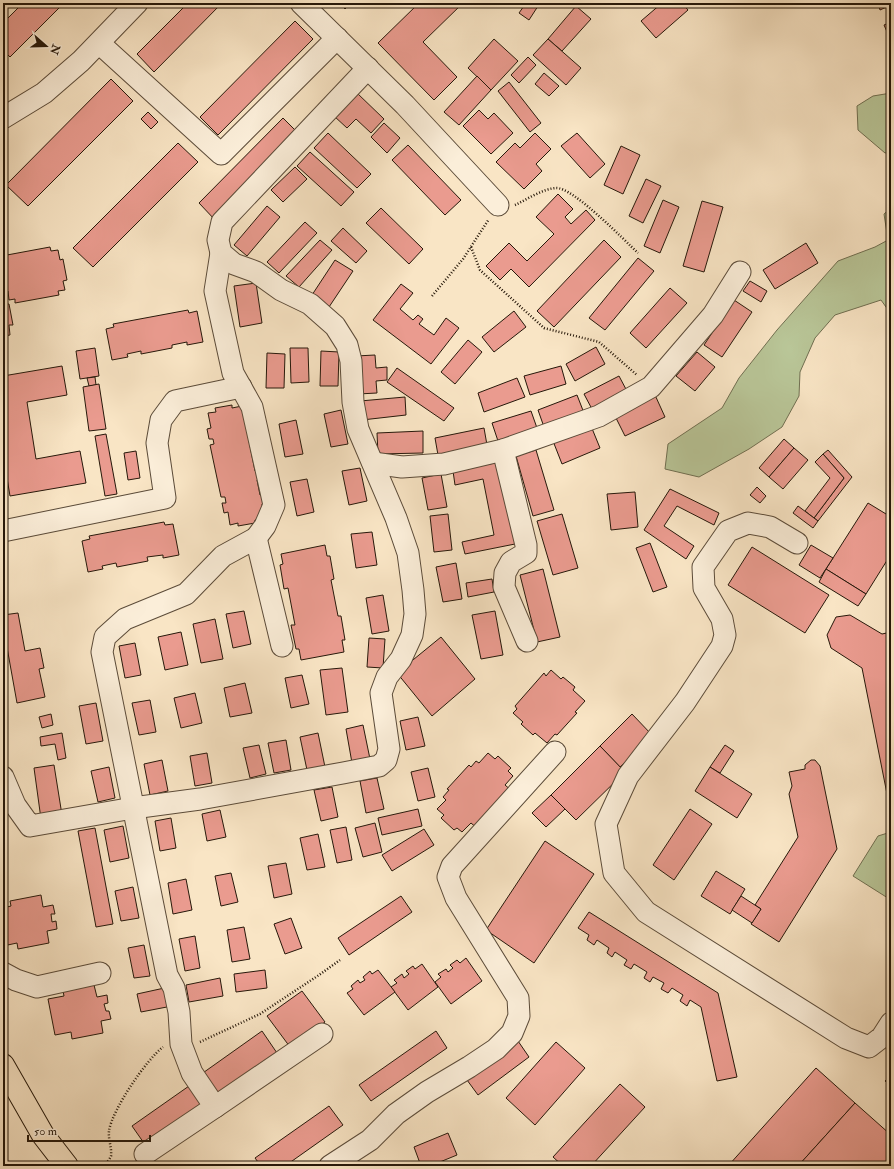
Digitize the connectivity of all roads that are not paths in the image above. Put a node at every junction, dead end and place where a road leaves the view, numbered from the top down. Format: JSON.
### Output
{"nodes":[{"id":1,"x":137,"y":3,"type":"edge"},
{"id":2,"x":301,"y":3,"type":"edge"},
{"id":3,"x":337,"y":38,"type":"junction"},
{"id":4,"x":99,"y":43,"type":"junction"},
{"id":5,"x":368,"y":68,"type":"junction"},
{"id":6,"x":3,"y":118,"type":"edge"},
{"id":7,"x":498,"y":205,"type":"road end"},
{"id":8,"x":221,"y":252,"type":"junction"},
{"id":9,"x":740,"y":272,"type":"dead end"},
{"id":10,"x":241,"y":387,"type":"junction"},
{"id":11,"x":503,"y":450,"type":"junction"},
{"id":12,"x":373,"y":463,"type":"junction"},
{"id":13,"x":3,"y":531,"type":"edge"},
{"id":14,"x":256,"y":538,"type":"junction"},
{"id":15,"x":797,"y":543,"type":"dead end"},
{"id":16,"x":527,"y":641,"type":"dead end"},
{"id":17,"x":282,"y":646,"type":"dead end"},
{"id":18,"x":555,"y":752,"type":"dead end"},
{"id":19,"x":3,"y":777,"type":"edge"},
{"id":20,"x":133,"y":808,"type":"junction"},
{"id":21,"x":3,"y":973,"type":"edge"},
{"id":22,"x":100,"y":973,"type":"dead end"},
{"id":23,"x":891,"y":1023,"type":"edge"},
{"id":24,"x":322,"y":1034,"type":"dead end"},
{"id":25,"x":3,"y":1065,"type":"edge"},
{"id":26,"x":215,"y":1107,"type":"junction"},
{"id":27,"x":145,"y":1154,"type":"dead end"},
{"id":28,"x":67,"y":1166,"type":"edge"},
{"id":29,"x":330,"y":1166,"type":"edge"}],
"edges":[{"from":1,"to":4,"type":"street"},
{"from":2,"to":3,"type":"street"},
{"from":3,"to":4,"type":"street"},
{"from":3,"to":5,"type":"street"},
{"from":4,"to":6,"type":"street"},
{"from":5,"to":7,"type":"street"},
{"from":5,"to":8,"type":"street"},
{"from":8,"to":10,"type":"street"},
{"from":8,"to":12,"type":"street"},
{"from":9,"to":11,"type":"street"},
{"from":10,"to":13,"type":"street"},
{"from":10,"to":14,"type":"street"},
{"from":11,"to":12,"type":"street"},
{"from":11,"to":16,"type":"street"},
{"from":12,"to":20,"type":"street"},
{"from":14,"to":17,"type":"street"},
{"from":14,"to":20,"type":"street"},
{"from":15,"to":23,"type":"street"},
{"from":18,"to":29,"type":"street"},
{"from":19,"to":20,"type":"street"},
{"from":20,"to":26,"type":"street"},
{"from":21,"to":22,"type":"street"},
{"from":24,"to":26,"type":"street"},
{"from":25,"to":28,"type":"main road"},
{"from":26,"to":27,"type":"street"}]}
